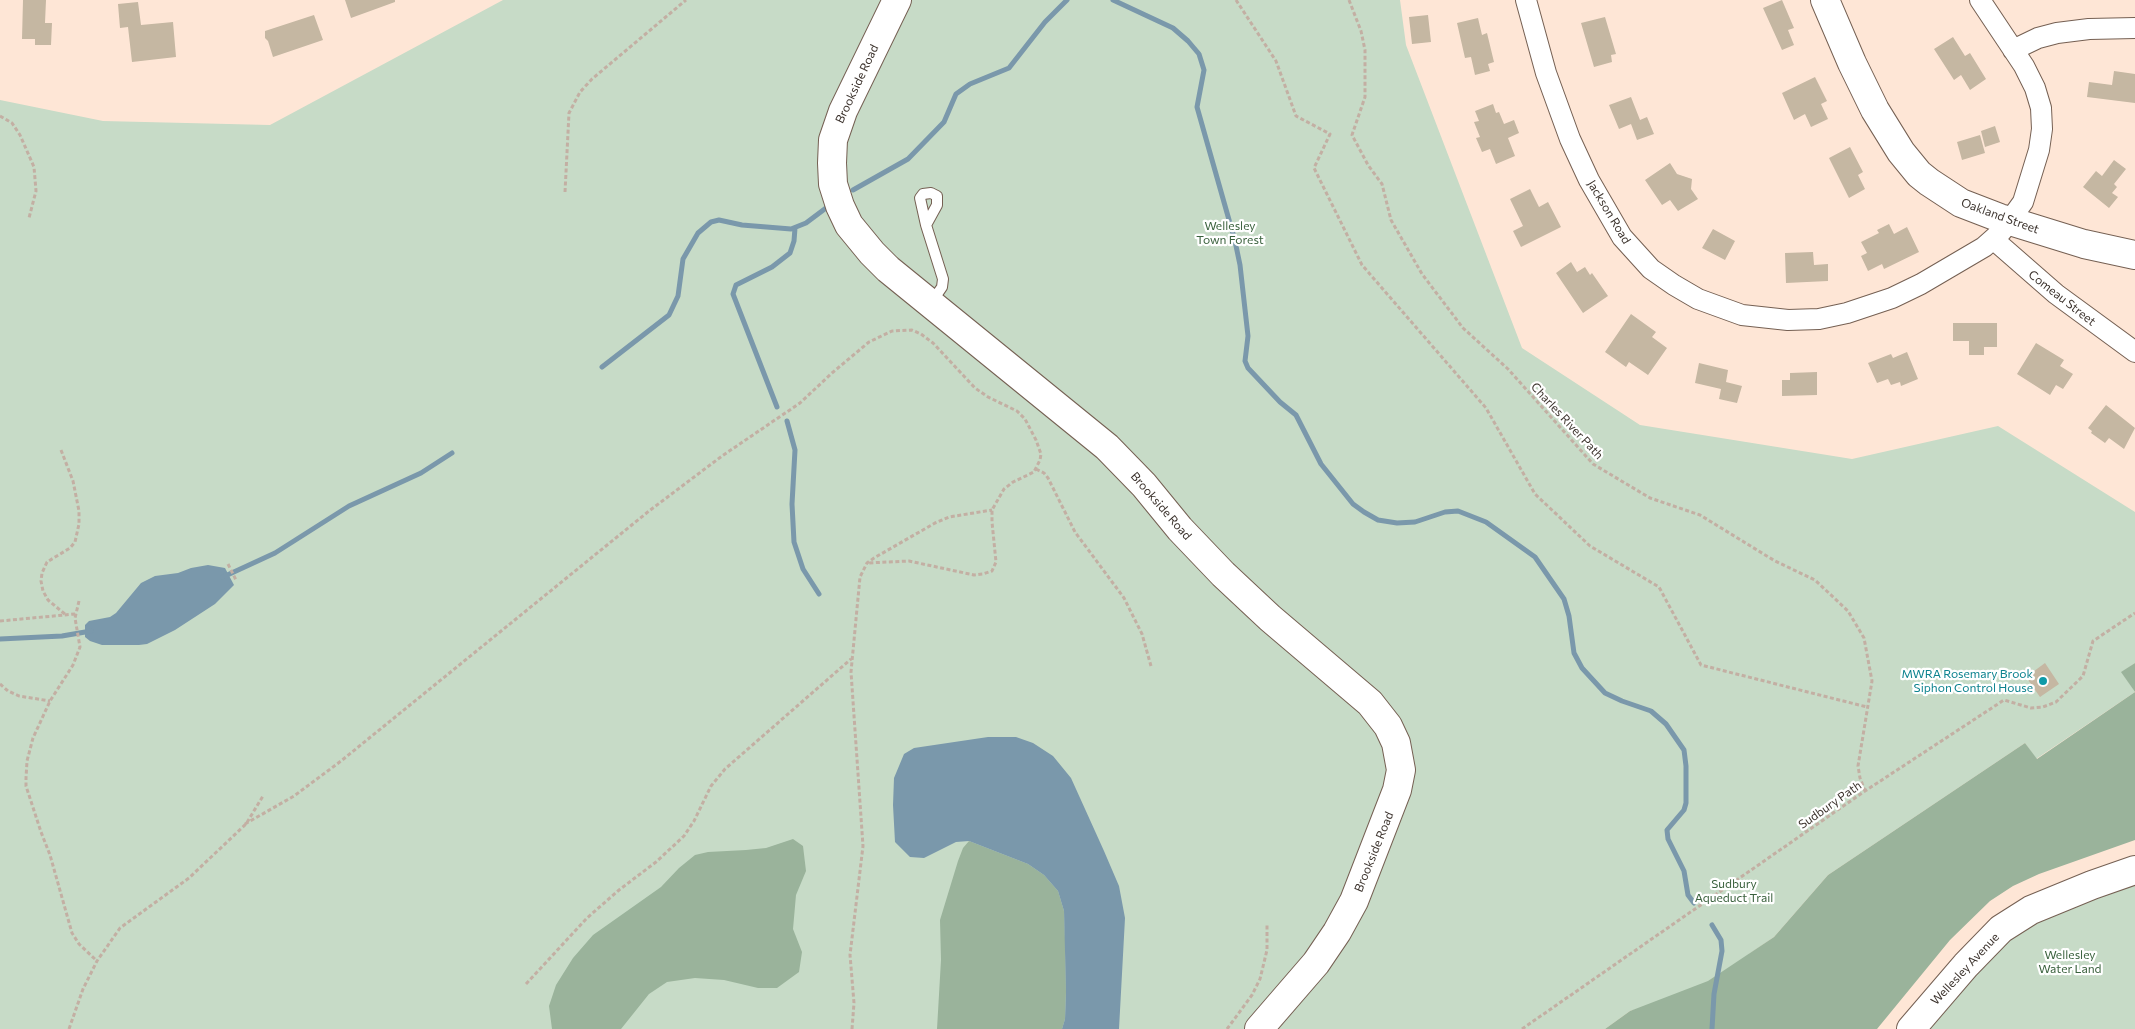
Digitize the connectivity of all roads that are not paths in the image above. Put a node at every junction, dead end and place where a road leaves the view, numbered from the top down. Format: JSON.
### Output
{"nodes":[{"id":1,"x":897,"y":0,"type":"edge"},
{"id":2,"x":1526,"y":0,"type":"edge"},
{"id":3,"x":1826,"y":0,"type":"edge"},
{"id":4,"x":1980,"y":0,"type":"edge"},
{"id":5,"x":2135,"y":28,"type":"edge"},
{"id":6,"x":2013,"y":50,"type":"junction"},
{"id":7,"x":926,"y":225,"type":"dead end"},
{"id":8,"x":2002,"y":230,"type":"junction"},
{"id":9,"x":2135,"y":255,"type":"edge"},
{"id":10,"x":931,"y":303,"type":"junction"},
{"id":11,"x":2135,"y":352,"type":"edge"},
{"id":12,"x":2135,"y":870,"type":"edge"},
{"id":13,"x":1259,"y":1029,"type":"edge"},
{"id":14,"x":1911,"y":1029,"type":"edge"}],
"edges":[{"from":1,"to":10,"type":"street","name":"Brookside Road"},
{"from":2,"to":8,"type":"street","name":"Jackson Road"},
{"from":3,"to":8,"type":"street","name":"Oakland Street"},
{"from":4,"to":6,"type":"street"},
{"from":5,"to":6,"type":"street"},
{"from":6,"to":8,"type":"street"},
{"from":7,"to":10,"type":"lane"},
{"from":8,"to":9,"type":"street","name":"Oakland Street"},
{"from":8,"to":11,"type":"street","name":"Comeau Street"},
{"from":10,"to":13,"type":"street","name":"Brookside Road"},
{"from":12,"to":14,"type":"street","name":"Wellesley Avenue"}]}
